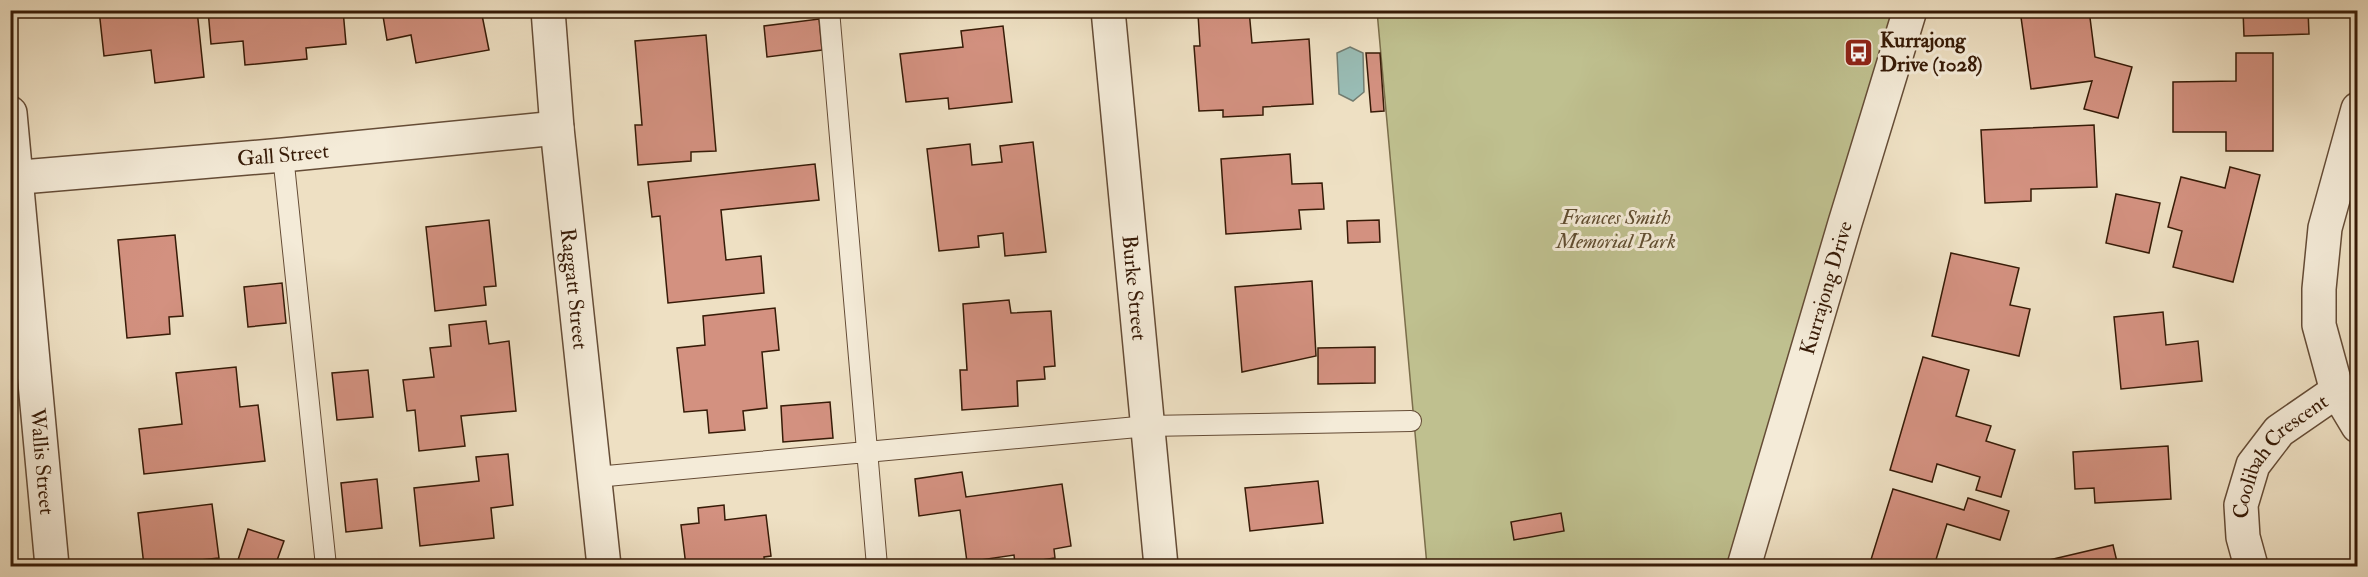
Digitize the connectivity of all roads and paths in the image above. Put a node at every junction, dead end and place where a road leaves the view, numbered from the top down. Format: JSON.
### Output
{"nodes":[{"id":1,"x":548,"y":10,"type":"edge"},
{"id":2,"x":829,"y":10,"type":"edge"},
{"id":3,"x":1108,"y":10,"type":"edge"},
{"id":4,"x":1910,"y":10,"type":"edge"},
{"id":5,"x":2358,"y":109,"type":"edge"},
{"id":6,"x":10,"y":113,"type":"edge"},
{"id":7,"x":557,"y":128,"type":"junction"},
{"id":8,"x":283,"y":155,"type":"junction"},
{"id":9,"x":13,"y":177,"type":"edge"},
{"id":10,"x":2337,"y":391,"type":"junction"},
{"id":11,"x":1411,"y":421,"type":"dead end"},
{"id":12,"x":1148,"y":426,"type":"junction"},
{"id":13,"x":2358,"y":426,"type":"edge"},
{"id":14,"x":867,"y":453,"type":"junction"},
{"id":15,"x":596,"y":477,"type":"junction"},
{"id":16,"x":52,"y":567,"type":"edge"},
{"id":17,"x":326,"y":567,"type":"edge"},
{"id":18,"x":604,"y":567,"type":"edge"},
{"id":19,"x":877,"y":567,"type":"edge"},
{"id":20,"x":1161,"y":567,"type":"edge"},
{"id":21,"x":1744,"y":567,"type":"edge"},
{"id":22,"x":2251,"y":567,"type":"edge"}],
"edges":[{"from":1,"to":7,"type":"street","name":"Raggatt Street"},
{"from":2,"to":14,"type":"lane"},
{"from":3,"to":12,"type":"street","name":"Burke Street"},
{"from":4,"to":21,"type":"street","name":"Kurrajong Drive"},
{"from":5,"to":10,"type":"street","name":"Coolibah Crescent"},
{"from":6,"to":9,"type":"street","name":"Wallis Street"},
{"from":7,"to":8,"type":"street","name":"Gall Street"},
{"from":7,"to":15,"type":"street","name":"Raggatt Street"},
{"from":8,"to":9,"type":"street","name":"Gall Street"},
{"from":8,"to":17,"type":"lane"},
{"from":9,"to":16,"type":"street","name":"Wallis Street"},
{"from":10,"to":13,"type":"street","name":"Coolibah Crescent"},
{"from":10,"to":22,"type":"street","name":"Coolibah Crescent"},
{"from":11,"to":12,"type":"lane"},
{"from":12,"to":14,"type":"lane"},
{"from":12,"to":20,"type":"street","name":"Burke Street"},
{"from":14,"to":15,"type":"lane"},
{"from":14,"to":19,"type":"lane"},
{"from":15,"to":18,"type":"street","name":"Raggatt Street"}]}
